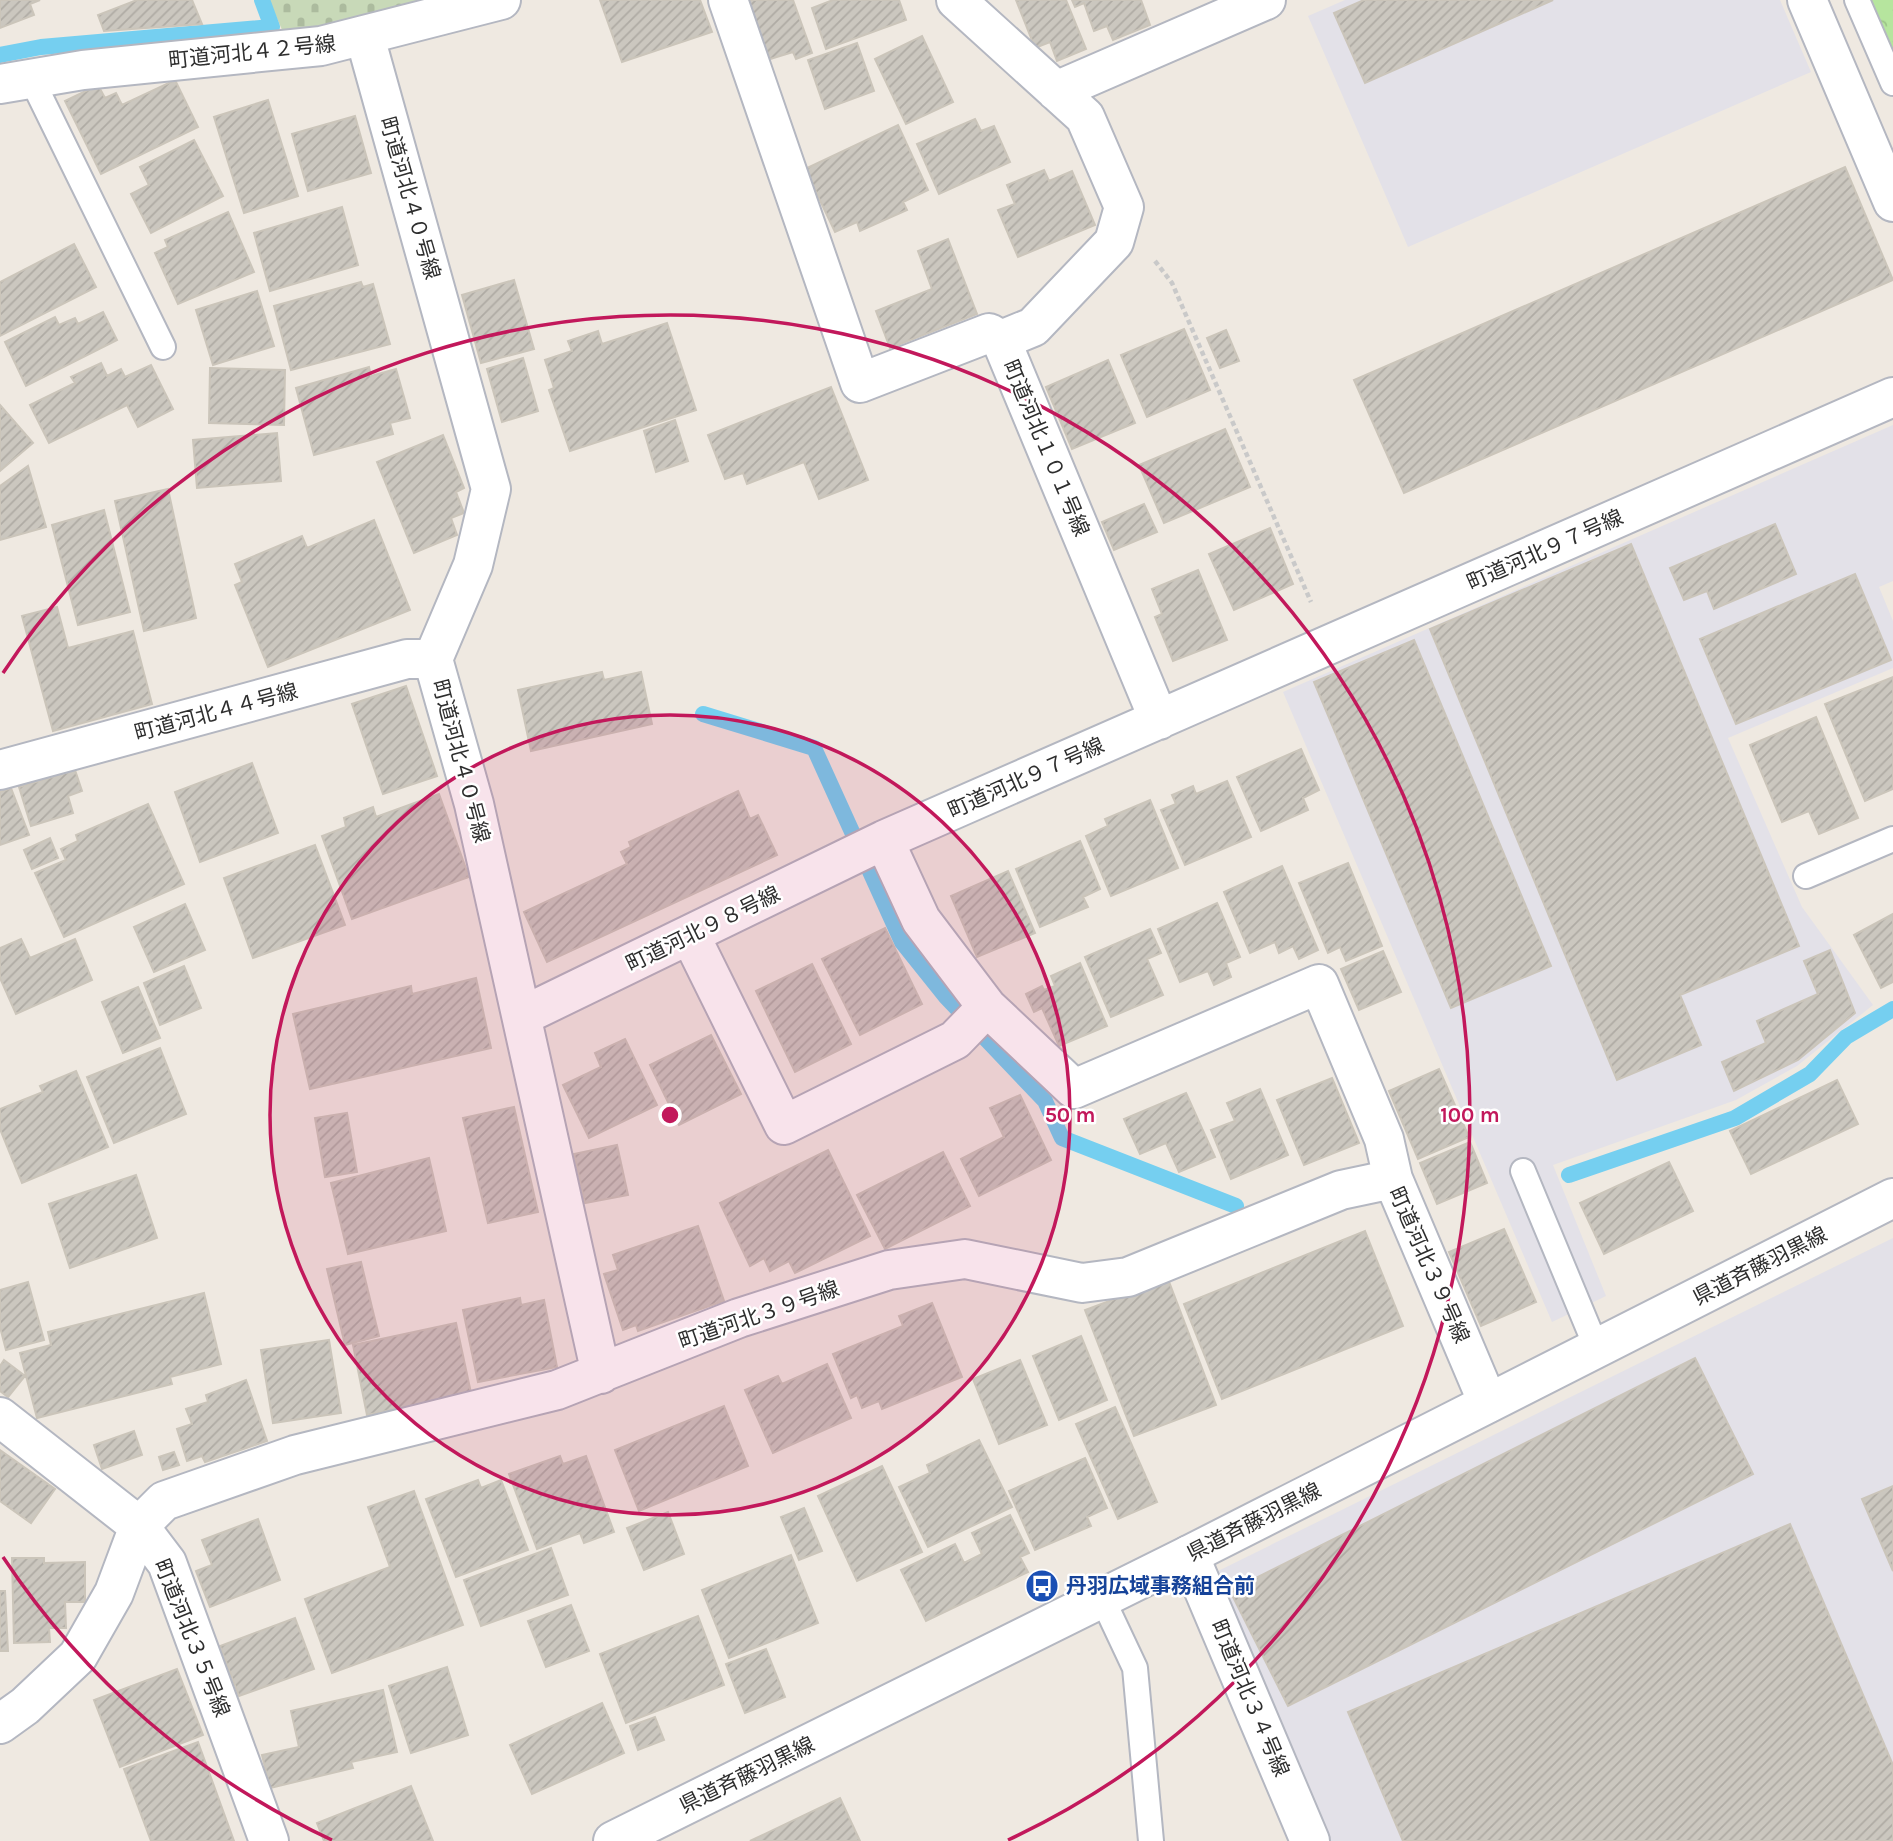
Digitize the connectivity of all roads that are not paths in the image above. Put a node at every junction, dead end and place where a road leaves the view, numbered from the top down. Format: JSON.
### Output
{"nodes":[{"id":1,"x":501,"y":0,"type":"edge"},
{"id":2,"x":728,"y":0,"type":"edge"},
{"id":3,"x":956,"y":0,"type":"edge"},
{"id":4,"x":1266,"y":0,"type":"edge"},
{"id":5,"x":1807,"y":0,"type":"edge"},
{"id":6,"x":1857,"y":0,"type":"edge"},
{"id":7,"x":365,"y":37,"type":"junction"},
{"id":8,"x":16,"y":81,"type":"edge"},
{"id":9,"x":1893,"y":83,"type":"edge"},
{"id":10,"x":1056,"y":91,"type":"junction"},
{"id":11,"x":1893,"y":202,"type":"edge"},
{"id":12,"x":1001,"y":340,"type":"junction"},
{"id":13,"x":163,"y":347,"type":"dead end"},
{"id":14,"x":1893,"y":397,"type":"edge"},
{"id":15,"x":433,"y":659,"type":"junction"},
{"id":16,"x":1159,"y":720,"type":"junction"},
{"id":17,"x":0,"y":770,"type":"edge"},
{"id":18,"x":1893,"y":839,"type":"edge"},
{"id":19,"x":884,"y":841,"type":"junction"},
{"id":20,"x":1806,"y":876,"type":"dead end"},
{"id":21,"x":690,"y":935,"type":"junction"},
{"id":22,"x":987,"y":1006,"type":"junction"},
{"id":23,"x":522,"y":1016,"type":"junction"},
{"id":24,"x":1523,"y":1171,"type":"dead end"},
{"id":25,"x":1393,"y":1179,"type":"junction"},
{"id":26,"x":1893,"y":1198,"type":"edge"},
{"id":27,"x":1597,"y":1349,"type":"junction"},
{"id":28,"x":601,"y":1374,"type":"junction"},
{"id":29,"x":1488,"y":1403,"type":"junction"},
{"id":30,"x":0,"y":1418,"type":"edge"},
{"id":31,"x":139,"y":1526,"type":"junction"},
{"id":32,"x":1189,"y":1555,"type":"junction"},
{"id":33,"x":1102,"y":1598,"type":"junction"},
{"id":34,"x":0,"y":1724,"type":"edge"},
{"id":35,"x":270,"y":1841,"type":"edge"},
{"id":36,"x":613,"y":1841,"type":"edge"},
{"id":37,"x":1151,"y":1841,"type":"edge"},
{"id":38,"x":1310,"y":1841,"type":"edge"}],
"edges":[{"from":1,"to":7,"type":"street","name":"町道河北４２号線"},
{"from":2,"to":12,"type":"street","name":"町道河北１０１号線"},
{"from":3,"to":10,"type":"street"},
{"from":4,"to":10,"type":"street"},
{"from":5,"to":11,"type":"street"},
{"from":6,"to":9,"type":"lane"},
{"from":7,"to":8,"type":"street","name":"町道河北４２号線"},
{"from":7,"to":15,"type":"street","name":"町道河北４０号線"},
{"from":8,"to":13,"type":"lane"},
{"from":10,"to":12,"type":"street"},
{"from":12,"to":16,"type":"street","name":"町道河北１０１号線"},
{"from":14,"to":16,"type":"street","name":"町道河北９７号線"},
{"from":15,"to":17,"type":"street","name":"町道河北４４号線"},
{"from":15,"to":23,"type":"street","name":"町道河北４０号線"},
{"from":16,"to":19,"type":"street","name":"町道河北９７号線"},
{"from":18,"to":20,"type":"lane"},
{"from":19,"to":21,"type":"street","name":"町道河北９８号線"},
{"from":19,"to":22,"type":"street"},
{"from":21,"to":22,"type":"street"},
{"from":21,"to":23,"type":"street","name":"町道河北９８号線"},
{"from":22,"to":25,"type":"street"},
{"from":23,"to":28,"type":"street","name":"町道河北４０号線"},
{"from":24,"to":27,"type":"lane"},
{"from":25,"to":28,"type":"street","name":"町道河北３９号線"},
{"from":25,"to":29,"type":"street","name":"町道河北３９号線"},
{"from":26,"to":27,"type":"street","name":"県道斉藤羽黒線"},
{"from":27,"to":29,"type":"street","name":"県道斉藤羽黒線"},
{"from":28,"to":31,"type":"street","name":"町道河北３９号線"},
{"from":29,"to":32,"type":"street","name":"県道斉藤羽黒線"},
{"from":30,"to":31,"type":"street","name":"町道河北３５号線"},
{"from":31,"to":34,"type":"street","name":"町道河北３９号線"},
{"from":31,"to":35,"type":"street","name":"町道河北３５号線"},
{"from":32,"to":33,"type":"street","name":"県道斉藤羽黒線"},
{"from":32,"to":38,"type":"street","name":"町道河北３４号線"},
{"from":33,"to":36,"type":"street","name":"県道斉藤羽黒線"},
{"from":33,"to":37,"type":"lane"}]}
